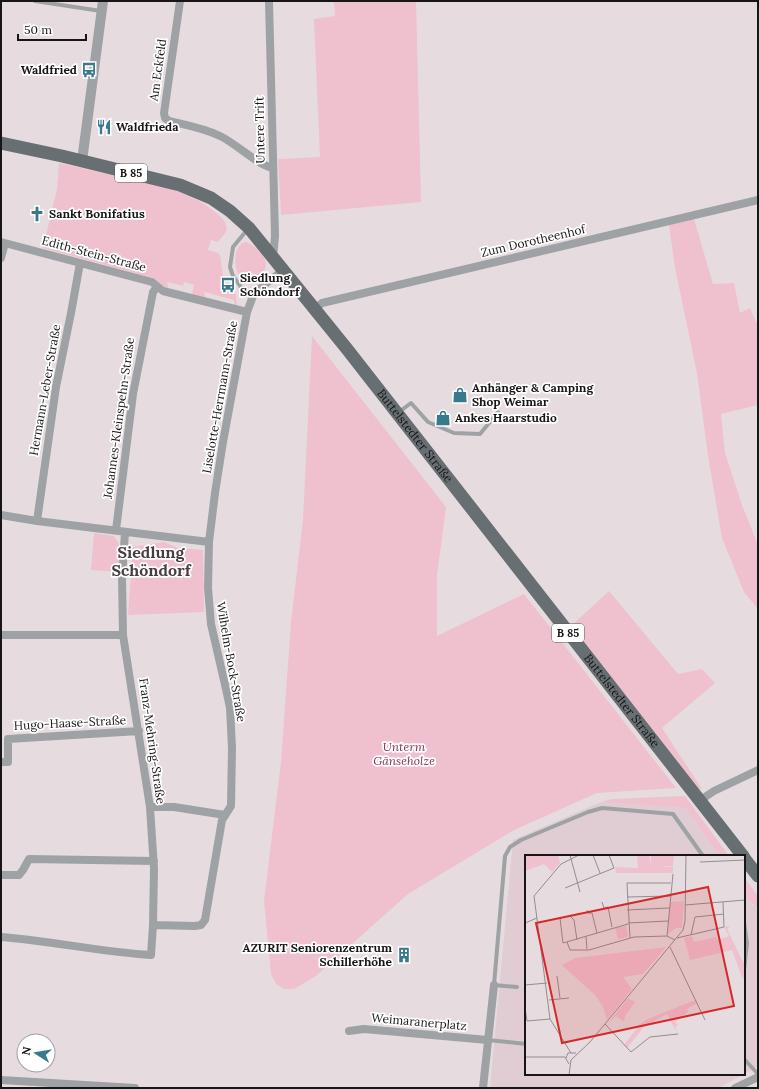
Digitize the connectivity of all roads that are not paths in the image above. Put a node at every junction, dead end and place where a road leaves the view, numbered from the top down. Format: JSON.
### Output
{"nodes":[{"id":1,"x":35,"y":1,"type":"edge"},
{"id":2,"x":180,"y":1,"type":"edge"},
{"id":3,"x":269,"y":1,"type":"edge"},
{"id":4,"x":102,"y":6,"type":"edge"},
{"id":5,"x":1,"y":143,"type":"edge"},
{"id":6,"x":82,"y":161,"type":"junction"},
{"id":7,"x":273,"y":168,"type":"junction"},
{"id":8,"x":758,"y":200,"type":"edge"},
{"id":9,"x":249,"y":228,"type":"junction"},
{"id":10,"x":3,"y":242,"type":"edge"},
{"id":11,"x":1,"y":258,"type":"edge"},
{"id":12,"x":273,"y":258,"type":"junction"},
{"id":13,"x":80,"y":263,"type":"junction"},
{"id":14,"x":283,"y":270,"type":"junction"},
{"id":15,"x":156,"y":287,"type":"junction"},
{"id":16,"x":253,"y":296,"type":"junction"},
{"id":17,"x":315,"y":309,"type":"junction"},
{"id":18,"x":247,"y":312,"type":"junction"},
{"id":19,"x":498,"y":412,"type":"dead end"},
{"id":20,"x":397,"y":414,"type":"junction"},
{"id":21,"x":1,"y":515,"type":"edge"},
{"id":22,"x":36,"y":521,"type":"junction"},
{"id":23,"x":116,"y":530,"type":"junction"},
{"id":24,"x":124,"y":532,"type":"junction"},
{"id":25,"x":209,"y":542,"type":"junction"},
{"id":26,"x":1,"y":635,"type":"edge"},
{"id":27,"x":123,"y":635,"type":"junction"},
{"id":28,"x":139,"y":731,"type":"junction"},
{"id":29,"x":1,"y":762,"type":"edge"},
{"id":30,"x":758,"y":770,"type":"edge"},
{"id":31,"x":699,"y":801,"type":"junction"},
{"id":32,"x":150,"y":807,"type":"junction"},
{"id":33,"x":225,"y":815,"type":"junction"},
{"id":34,"x":702,"y":855,"type":"edge"},
{"id":35,"x":741,"y":855,"type":"edge"},
{"id":36,"x":745,"y":860,"type":"edge"},
{"id":37,"x":154,"y":861,"type":"junction"},
{"id":38,"x":1,"y":874,"type":"edge"},
{"id":39,"x":758,"y":876,"type":"edge"},
{"id":40,"x":153,"y":925,"type":"junction"},
{"id":41,"x":745,"y":929,"type":"edge"},
{"id":42,"x":1,"y":937,"type":"edge"},
{"id":43,"x":745,"y":961,"type":"edge"},
{"id":44,"x":494,"y":985,"type":"junction"},
{"id":45,"x":517,"y":987,"type":"dead end"},
{"id":46,"x":349,"y":1031,"type":"dead end"},
{"id":47,"x":488,"y":1040,"type":"junction"},
{"id":48,"x":525,"y":1044,"type":"edge"},
{"id":49,"x":745,"y":1060,"type":"edge"},
{"id":50,"x":758,"y":1075,"type":"edge"},
{"id":51,"x":1,"y":1080,"type":"edge"},
{"id":52,"x":135,"y":1088,"type":"edge"},
{"id":53,"x":483,"y":1088,"type":"edge"},
{"id":54,"x":735,"y":1088,"type":"edge"}],
"edges":[{"from":1,"to":4,"type":"lane"},
{"from":2,"to":7,"type":"street","name":"Am Eckfeld"},
{"from":3,"to":7,"type":"street","name":"Untere Trift"},
{"from":4,"to":6,"type":"street"},
{"from":5,"to":6,"type":"main road","name":"Buttelstedter Straße","number":"B 85"},
{"from":6,"to":9,"type":"main road","name":"Buttelstedter Straße","number":"B 85"},
{"from":7,"to":12,"type":"street","name":"Untere Trift"},
{"from":8,"to":17,"type":"street","name":"Zum Dorotheenhof"},
{"from":9,"to":12,"type":"main road","name":"Buttelstedter Straße","number":"B 85"},
{"from":9,"to":16,"type":"lane"},
{"from":10,"to":11,"type":"street"},
{"from":10,"to":13,"type":"street","name":"Edith-Stein-Straße"},
{"from":12,"to":14,"type":"main road","name":"Buttelstedter Straße","number":"B 85"},
{"from":13,"to":15,"type":"street","name":"Edith-Stein-Straße"},
{"from":13,"to":22,"type":"street","name":"Hermann-Leber-Straße"},
{"from":14,"to":16,"type":"street","name":"Liselotte-Herrmann-Straße"},
{"from":14,"to":17,"type":"main road","name":"Buttelstedter Straße","number":"B 85"},
{"from":15,"to":18,"type":"street","name":"Edith-Stein-Straße"},
{"from":15,"to":23,"type":"street","name":"Johannes-Kleinspehn-Straße"},
{"from":16,"to":18,"type":"street","name":"Liselotte-Herrmann-Straße"},
{"from":17,"to":20,"type":"main road","name":"Buttelstedter Straße","number":"B 85"},
{"from":18,"to":25,"type":"street","name":"Liselotte-Herrmann-Straße"},
{"from":19,"to":20,"type":"lane"},
{"from":20,"to":31,"type":"main road","name":"Buttelstedter Straße","number":"B 85"},
{"from":21,"to":22,"type":"street"},
{"from":22,"to":23,"type":"street"},
{"from":23,"to":24,"type":"street"},
{"from":24,"to":25,"type":"street"},
{"from":24,"to":27,"type":"street","name":"Franz-Mehring-Straße"},
{"from":25,"to":33,"type":"street","name":"Wilhelm-Bock-Straße"},
{"from":26,"to":27,"type":"street"},
{"from":27,"to":28,"type":"street","name":"Franz-Mehring-Straße"},
{"from":28,"to":29,"type":"street","name":"Hugo-Haase-Straße"},
{"from":28,"to":32,"type":"street","name":"Franz-Mehring-Straße"},
{"from":30,"to":31,"type":"street"},
{"from":31,"to":35,"type":"main road","name":"Buttelstedter Straße","number":"B 85"},
{"from":32,"to":33,"type":"street"},
{"from":32,"to":37,"type":"street","name":"Franz-Mehring-Straße"},
{"from":33,"to":40,"type":"street","name":"Wilhelm-Bock-Straße"},
{"from":34,"to":44,"type":"lane"},
{"from":36,"to":39,"type":"main road","name":"Buttelstedter Straße","number":"B 85"},
{"from":37,"to":38,"type":"street"},
{"from":37,"to":40,"type":"street","name":"Franz-Mehring-Straße"},
{"from":40,"to":42,"type":"street","name":"Franz-Mehring-Straße"},
{"from":41,"to":43,"type":"lane"},
{"from":44,"to":45,"type":"lane"},
{"from":44,"to":47,"type":"street"},
{"from":46,"to":47,"type":"street","name":"Weimaranerplatz"},
{"from":47,"to":48,"type":"lane"},
{"from":47,"to":53,"type":"street"},
{"from":49,"to":50,"type":"lane"},
{"from":50,"to":54,"type":"street"},
{"from":51,"to":52,"type":"street"}]}
